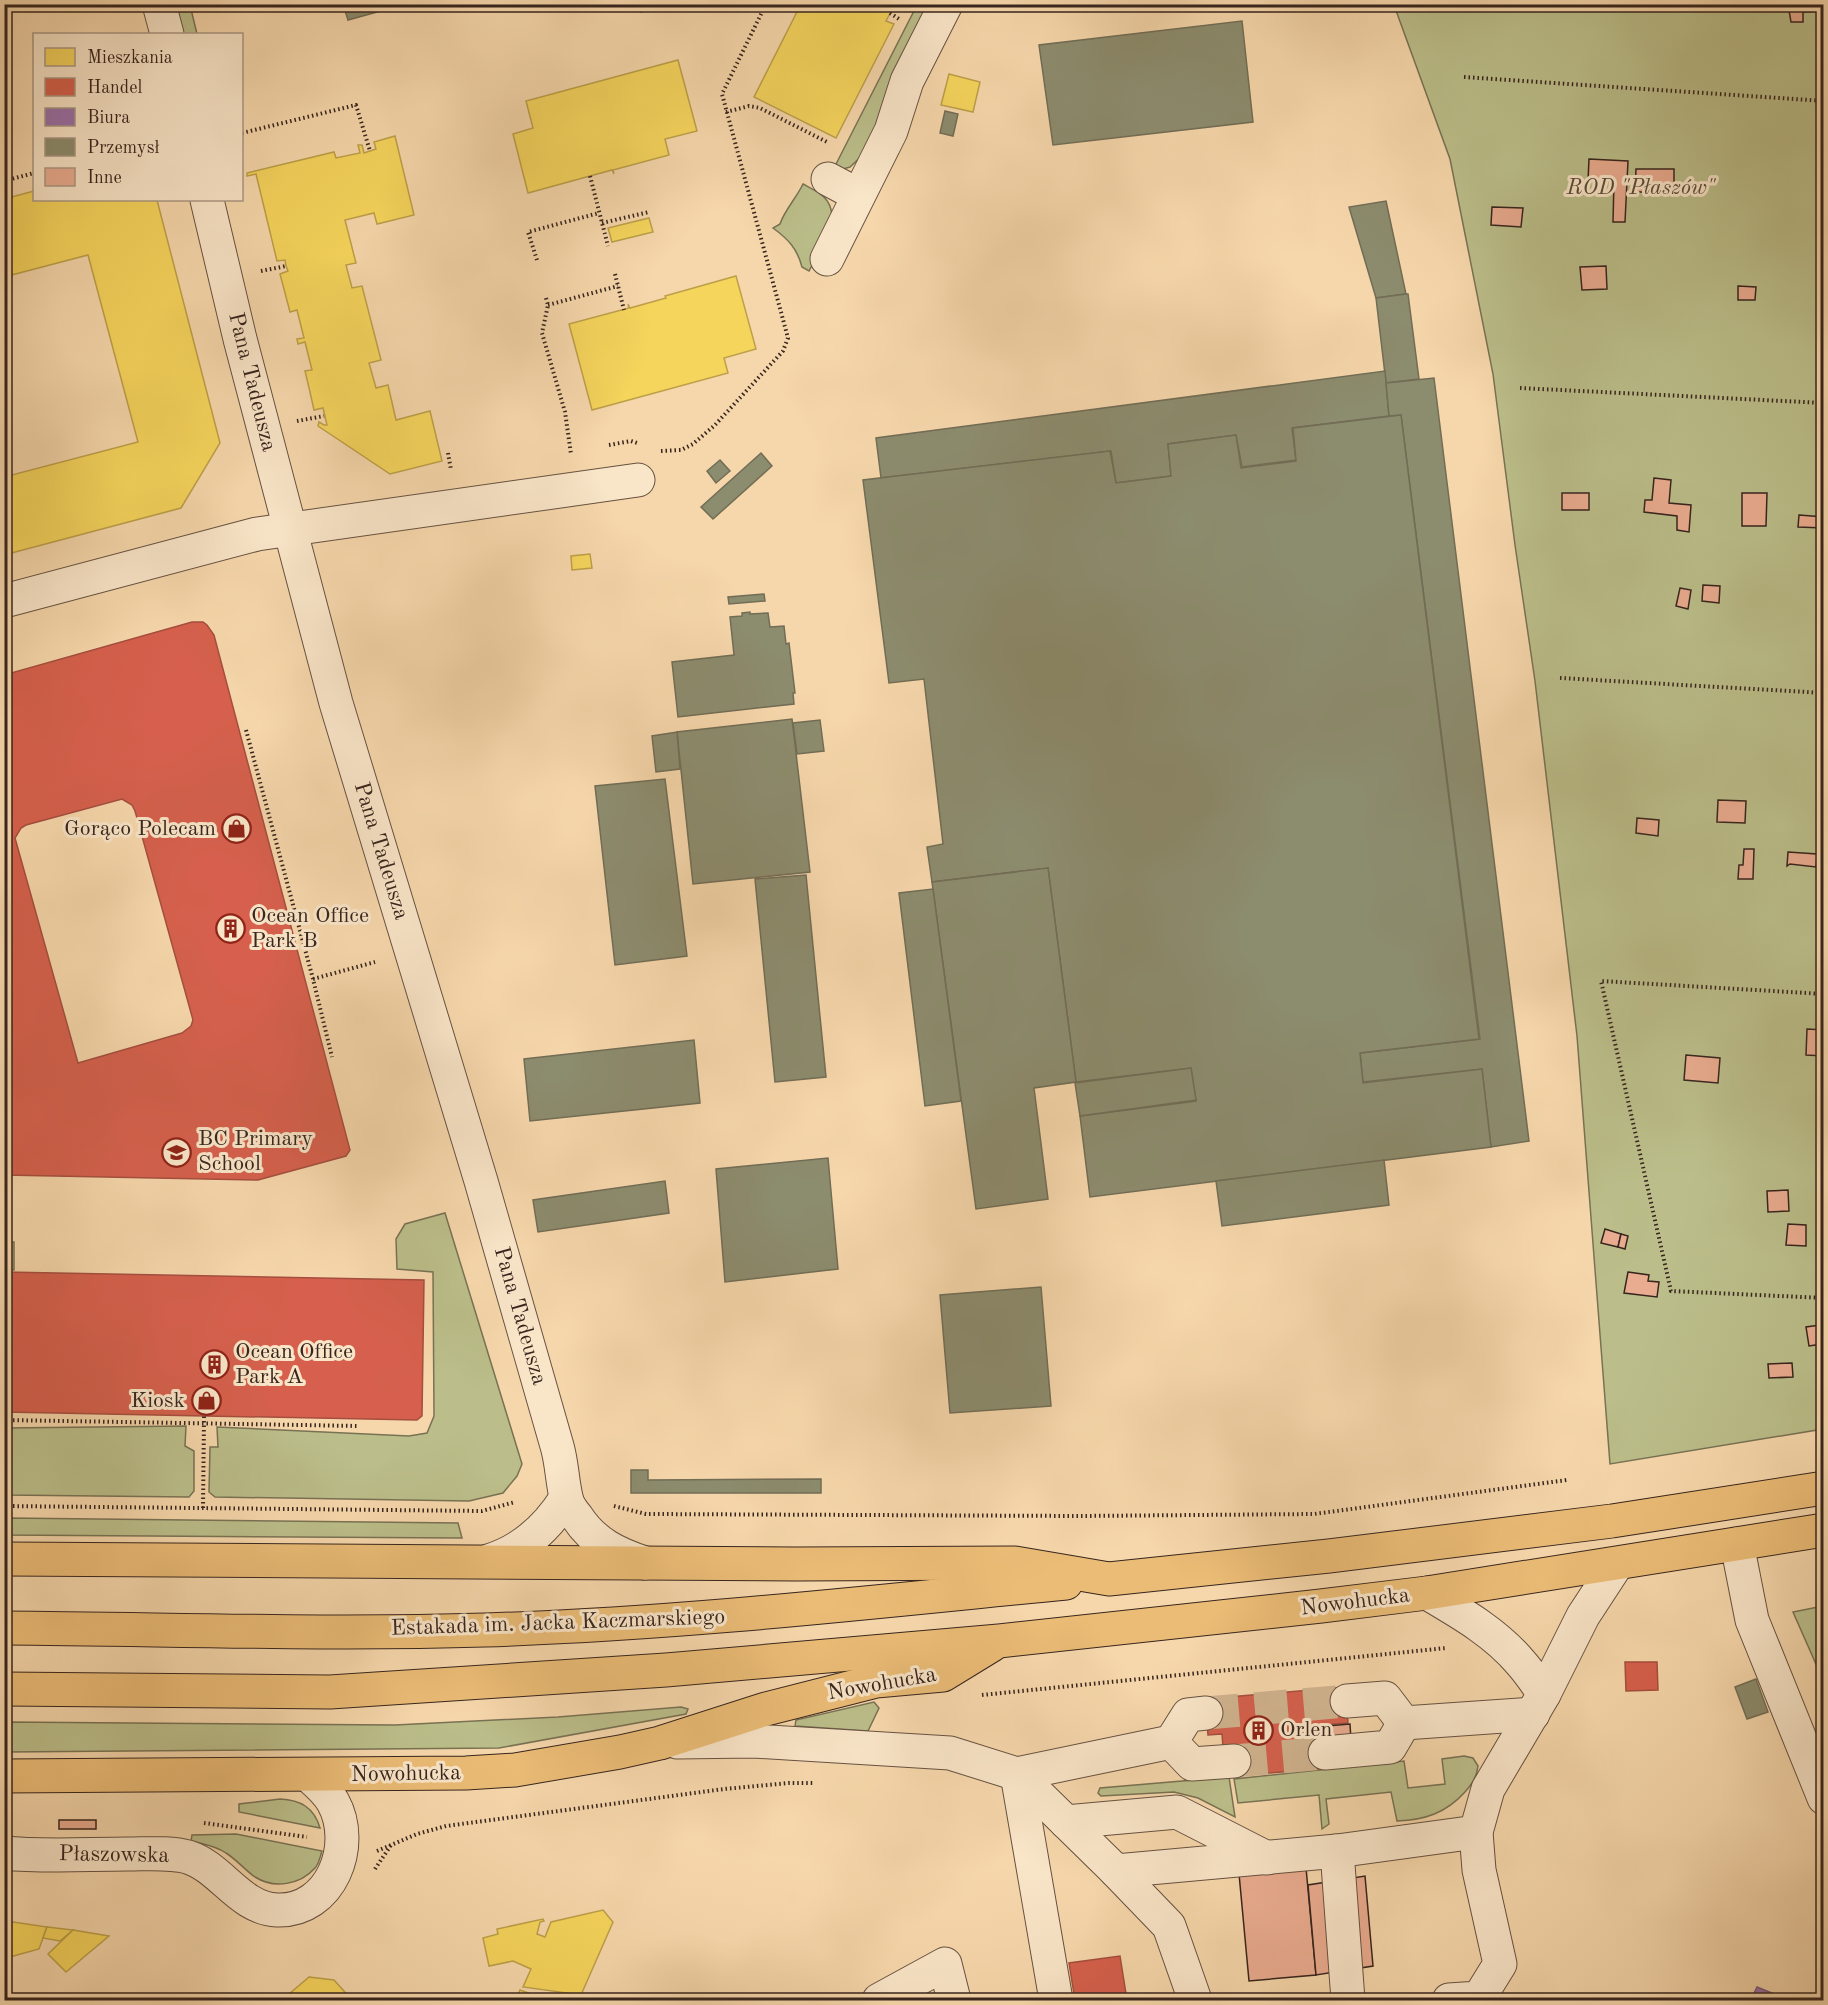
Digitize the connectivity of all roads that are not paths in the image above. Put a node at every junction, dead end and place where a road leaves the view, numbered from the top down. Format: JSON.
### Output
{"nodes":[{"id":1,"x":159,"y":4,"type":"edge"},
{"id":2,"x":946,"y":4,"type":"edge"},
{"id":3,"x":167,"y":33,"type":"edge"},
{"id":4,"x":828,"y":179,"type":"dead end"},
{"id":5,"x":858,"y":195,"type":"junction"},
{"id":6,"x":207,"y":201,"type":"edge"},
{"id":7,"x":827,"y":259,"type":"dead end"},
{"id":8,"x":638,"y":480,"type":"dead end"},
{"id":9,"x":289,"y":528,"type":"junction"},
{"id":10,"x":4,"y":601,"type":"edge"},
{"id":11,"x":1824,"y":1488,"type":"edge"},
{"id":12,"x":566,"y":1498,"type":"junction"},
{"id":13,"x":1824,"y":1530,"type":"edge"},
{"id":14,"x":1737,"y":1544,"type":"junction"},
{"id":15,"x":4,"y":1558,"type":"edge"},
{"id":16,"x":488,"y":1562,"type":"junction"},
{"id":17,"x":647,"y":1563,"type":"junction"},
{"id":18,"x":1617,"y":1564,"type":"junction"},
{"id":19,"x":1109,"y":1579,"type":"junction"},
{"id":20,"x":1427,"y":1593,"type":"junction"},
{"id":21,"x":4,"y":1628,"type":"edge"},
{"id":22,"x":999,"y":1641,"type":"junction"},
{"id":23,"x":4,"y":1689,"type":"edge"},
{"id":24,"x":1347,"y":1701,"type":"tunnel mouth"},
{"id":25,"x":1539,"y":1704,"type":"junction"},
{"id":26,"x":1206,"y":1713,"type":"tunnel mouth"},
{"id":27,"x":1404,"y":1723,"type":"junction"},
{"id":28,"x":1171,"y":1742,"type":"junction"},
{"id":29,"x":660,"y":1743,"type":"junction"},
{"id":30,"x":1325,"y":1752,"type":"tunnel mouth"},
{"id":31,"x":1234,"y":1761,"type":"tunnel mouth"},
{"id":32,"x":1017,"y":1774,"type":"junction"},
{"id":33,"x":308,"y":1775,"type":"junction"},
{"id":34,"x":4,"y":1776,"type":"edge"},
{"id":35,"x":1824,"y":1798,"type":"edge"},
{"id":36,"x":1066,"y":1822,"type":"junction"},
{"id":37,"x":1476,"y":1832,"type":"junction"},
{"id":38,"x":1337,"y":1851,"type":"junction"},
{"id":39,"x":4,"y":1852,"type":"edge"},
{"id":40,"x":1267,"y":1858,"type":"junction"},
{"id":41,"x":1116,"y":1871,"type":"junction"},
{"id":42,"x":879,"y":2001,"type":"edge"},
{"id":43,"x":954,"y":2001,"type":"edge"},
{"id":44,"x":1056,"y":2001,"type":"edge"},
{"id":45,"x":1195,"y":2001,"type":"edge"},
{"id":46,"x":1348,"y":2001,"type":"edge"},
{"id":47,"x":1449,"y":2001,"type":"edge"}],
"edges":[{"from":1,"to":3,"type":"street"},
{"from":2,"to":5,"type":"street"},
{"from":4,"to":5,"type":"street"},
{"from":5,"to":7,"type":"street"},
{"from":6,"to":9,"type":"street","name":"Pana Tadeusza"},
{"from":8,"to":9,"type":"street"},
{"from":9,"to":10,"type":"street"},
{"from":9,"to":12,"type":"street","name":"Pana Tadeusza"},
{"from":11,"to":19,"type":"main road"},
{"from":12,"to":16,"type":"street"},
{"from":12,"to":17,"type":"street","name":"Pana Tadeusza"},
{"from":13,"to":14,"type":"main road","name":"Nowohucka"},
{"from":14,"to":18,"type":"main road","name":"Nowohucka"},
{"from":14,"to":35,"type":"street"},
{"from":15,"to":16,"type":"main road"},
{"from":16,"to":17,"type":"main road"},
{"from":17,"to":19,"type":"main road"},
{"from":18,"to":20,"type":"main road","name":"Nowohucka"},
{"from":18,"to":25,"type":"street"},
{"from":19,"to":21,"type":"main road","name":"Estakada im. Jacka Kaczmarskiego"},
{"from":20,"to":22,"type":"main road","name":"Nowohucka"},
{"from":20,"to":25,"type":"street"},
{"from":22,"to":23,"type":"main road"},
{"from":22,"to":29,"type":"main road","name":"Nowohucka"},
{"from":24,"to":27,"type":"street"},
{"from":25,"to":27,"type":"street"},
{"from":25,"to":37,"type":"street"},
{"from":26,"to":28,"type":"street"},
{"from":27,"to":30,"type":"street"},
{"from":28,"to":31,"type":"street"},
{"from":28,"to":32,"type":"street"},
{"from":29,"to":32,"type":"street"},
{"from":29,"to":33,"type":"main road","name":"Nowohucka"},
{"from":32,"to":36,"type":"street"},
{"from":32,"to":44,"type":"street"},
{"from":33,"to":34,"type":"main road","name":"Nowohucka"},
{"from":33,"to":39,"type":"street","name":"Płaszowska"},
{"from":36,"to":40,"type":"street"},
{"from":36,"to":41,"type":"street"},
{"from":37,"to":38,"type":"street"},
{"from":37,"to":47,"type":"street"},
{"from":38,"to":40,"type":"street"},
{"from":38,"to":46,"type":"street"},
{"from":40,"to":41,"type":"street"},
{"from":41,"to":45,"type":"street"},
{"from":42,"to":43,"type":"street"}]}
